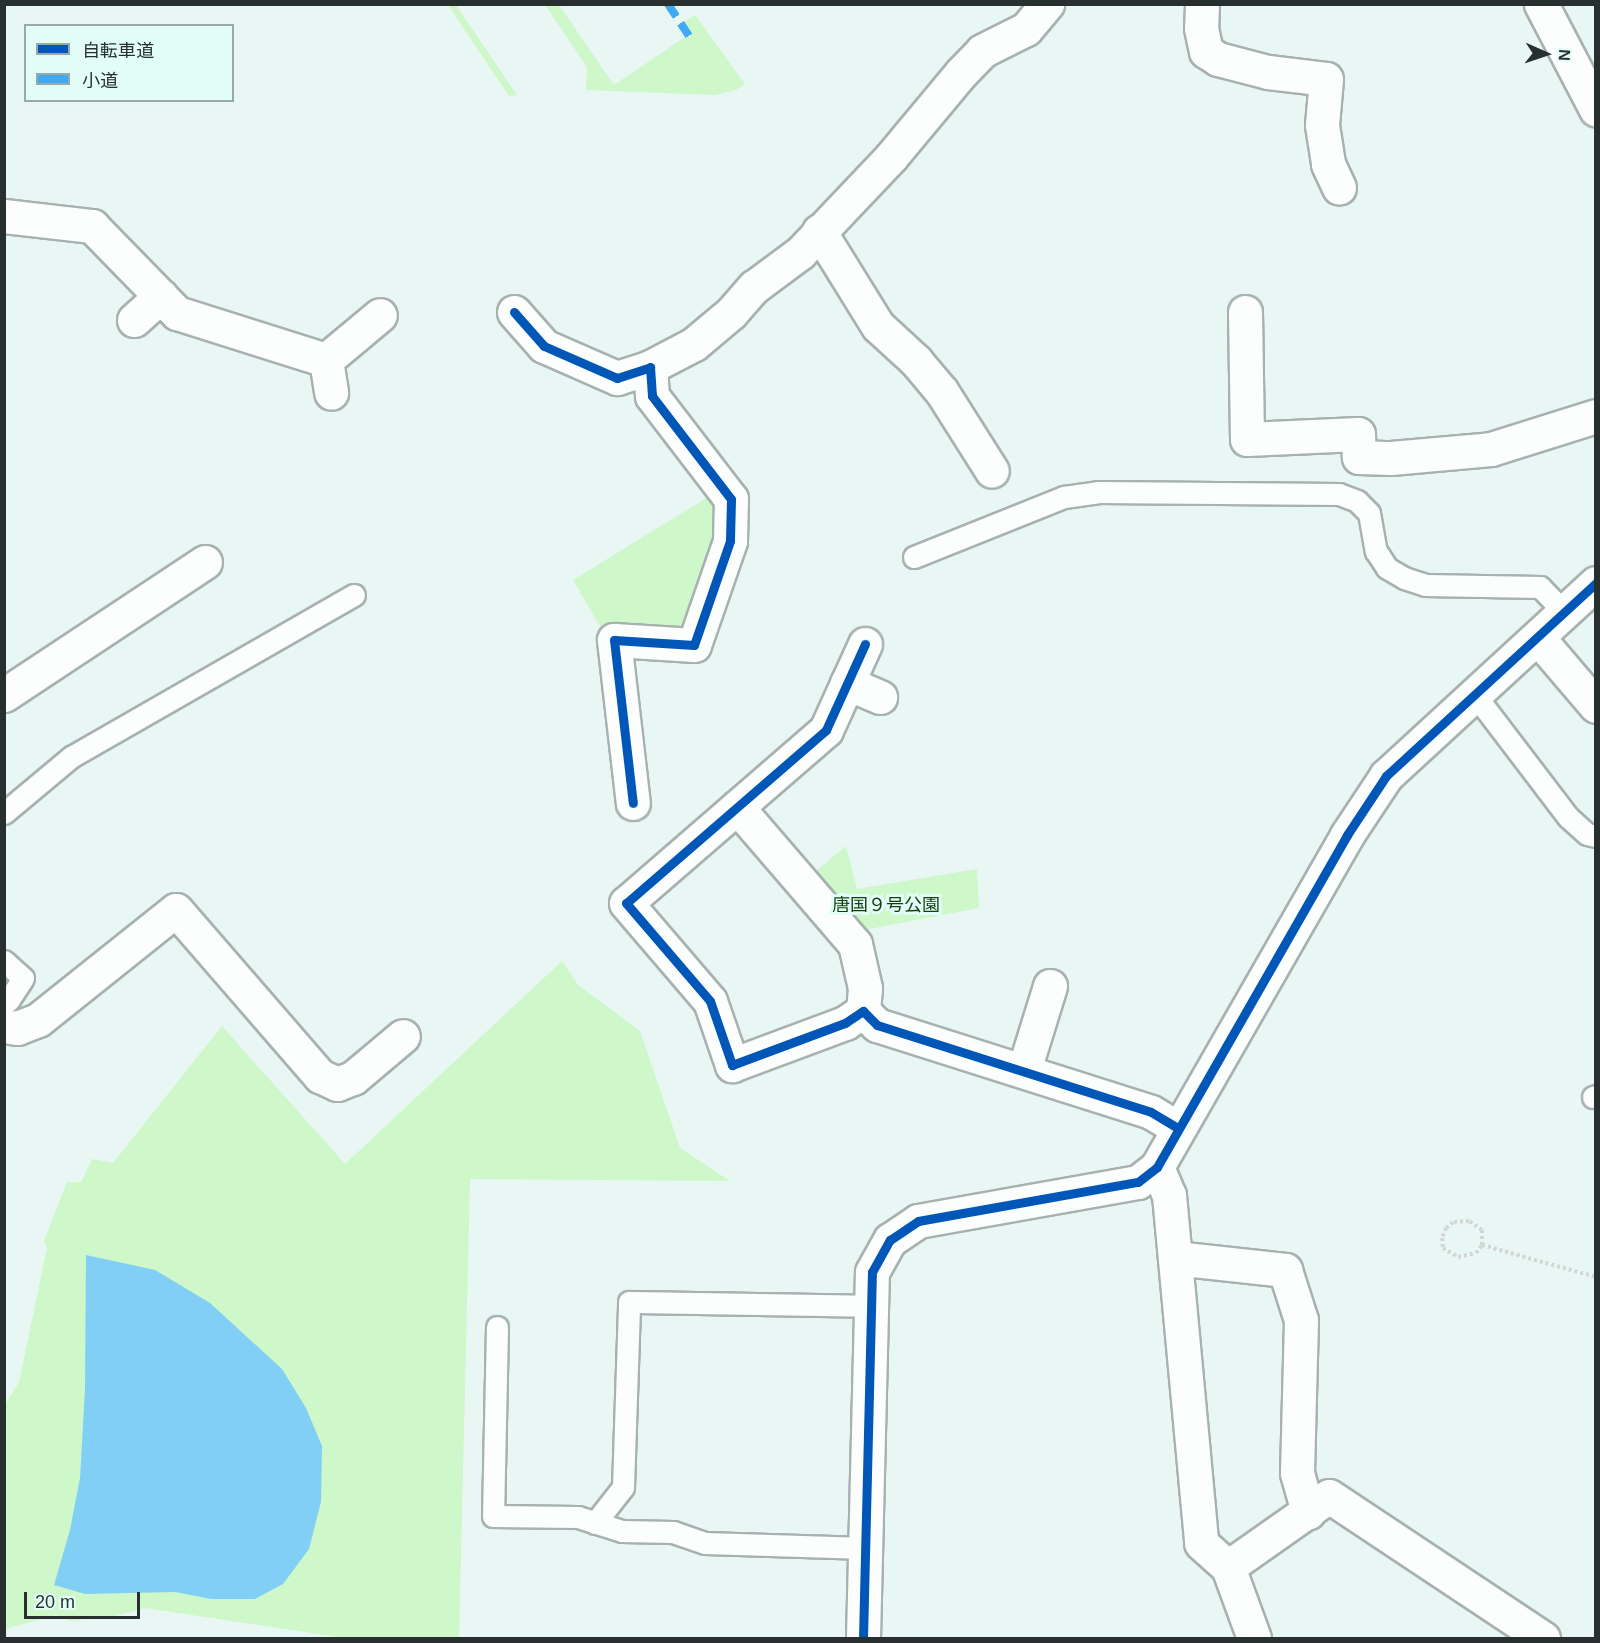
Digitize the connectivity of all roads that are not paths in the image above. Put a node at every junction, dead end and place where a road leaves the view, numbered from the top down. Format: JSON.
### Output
{"nodes":[{"id":1,"x":1047,"y":4,"type":"edge"},
{"id":2,"x":1202,"y":4,"type":"edge"},
{"id":3,"x":1541,"y":4,"type":"edge"},
{"id":4,"x":1596,"y":110,"type":"edge"},
{"id":5,"x":1339,"y":188,"type":"dead end"},
{"id":6,"x":4,"y":216,"type":"edge"},
{"id":7,"x":819,"y":231,"type":"junction"},
{"id":8,"x":160,"y":296,"type":"junction"},
{"id":9,"x":514,"y":312,"type":"dead end"},
{"id":10,"x":1245,"y":312,"type":"dead end"},
{"id":11,"x":380,"y":315,"type":"dead end"},
{"id":12,"x":134,"y":321,"type":"dead end"},
{"id":13,"x":326,"y":360,"type":"junction"},
{"id":14,"x":650,"y":367,"type":"junction"},
{"id":15,"x":331,"y":393,"type":"dead end"},
{"id":16,"x":1596,"y":416,"type":"edge"},
{"id":17,"x":992,"y":471,"type":"dead end"},
{"id":18,"x":914,"y":557,"type":"dead end"},
{"id":19,"x":205,"y":562,"type":"dead end"},
{"id":20,"x":1596,"y":583,"type":"edge"},
{"id":21,"x":354,"y":595,"type":"dead end"},
{"id":22,"x":1564,"y":612,"type":"junction"},
{"id":23,"x":1538,"y":638,"type":"junction"},
{"id":24,"x":865,"y":645,"type":"dead end"},
{"id":25,"x":847,"y":683,"type":"junction"},
{"id":26,"x":4,"y":695,"type":"edge"},
{"id":27,"x":880,"y":696,"type":"dead end"},
{"id":28,"x":1475,"y":696,"type":"junction"},
{"id":29,"x":1596,"y":706,"type":"edge"},
{"id":30,"x":633,"y":803,"type":"dead end"},
{"id":31,"x":737,"y":807,"type":"junction"},
{"id":32,"x":4,"y":813,"type":"edge"},
{"id":33,"x":1596,"y":837,"type":"edge"},
{"id":34,"x":4,"y":961,"type":"edge"},
{"id":35,"x":1050,"y":986,"type":"dead end"},
{"id":36,"x":6,"y":1011,"type":"edge"},
{"id":37,"x":863,"y":1011,"type":"junction"},
{"id":38,"x":403,"y":1036,"type":"dead end"},
{"id":39,"x":1024,"y":1070,"type":"junction"},
{"id":40,"x":1178,"y":1128,"type":"junction"},
{"id":41,"x":1157,"y":1167,"type":"junction"},
{"id":42,"x":1175,"y":1258,"type":"junction"},
{"id":43,"x":872,"y":1306,"type":"junction"},
{"id":44,"x":497,"y":1327,"type":"dead end"},
{"id":45,"x":1308,"y":1512,"type":"junction"},
{"id":46,"x":596,"y":1523,"type":"junction"},
{"id":47,"x":866,"y":1548,"type":"junction"},
{"id":48,"x":1227,"y":1567,"type":"junction"},
{"id":49,"x":863,"y":1638,"type":"edge"},
{"id":50,"x":1254,"y":1638,"type":"edge"},
{"id":51,"x":1542,"y":1638,"type":"edge"}],
"edges":[{"from":1,"to":7,"type":"street"},
{"from":2,"to":5,"type":"street"},
{"from":3,"to":4,"type":"street"},
{"from":6,"to":8,"type":"street"},
{"from":7,"to":14,"type":"street"},
{"from":7,"to":17,"type":"street"},
{"from":8,"to":12,"type":"street"},
{"from":8,"to":13,"type":"street"},
{"from":9,"to":14,"type":"street"},
{"from":10,"to":16,"type":"street"},
{"from":11,"to":13,"type":"street"},
{"from":13,"to":15,"type":"street"},
{"from":14,"to":30,"type":"street"},
{"from":18,"to":22,"type":"lane"},
{"from":19,"to":26,"type":"street"},
{"from":20,"to":22,"type":"street"},
{"from":21,"to":32,"type":"lane"},
{"from":22,"to":23,"type":"street"},
{"from":23,"to":28,"type":"street"},
{"from":23,"to":29,"type":"street"},
{"from":24,"to":25,"type":"street"},
{"from":25,"to":27,"type":"street"},
{"from":25,"to":31,"type":"street"},
{"from":28,"to":33,"type":"lane"},
{"from":28,"to":40,"type":"street"},
{"from":31,"to":37,"type":"street"},
{"from":31,"to":37,"type":"street"},
{"from":34,"to":36,"type":"lane"},
{"from":35,"to":39,"type":"street"},
{"from":36,"to":38,"type":"street"},
{"from":37,"to":39,"type":"street"},
{"from":39,"to":40,"type":"street"},
{"from":40,"to":41,"type":"street"},
{"from":41,"to":42,"type":"street"},
{"from":41,"to":43,"type":"street"},
{"from":42,"to":45,"type":"street"},
{"from":42,"to":48,"type":"street"},
{"from":43,"to":46,"type":"lane"},
{"from":43,"to":47,"type":"street"},
{"from":44,"to":46,"type":"lane"},
{"from":45,"to":48,"type":"street"},
{"from":45,"to":51,"type":"street"},
{"from":46,"to":47,"type":"lane"},
{"from":47,"to":49,"type":"street"},
{"from":48,"to":50,"type":"street"}]}
